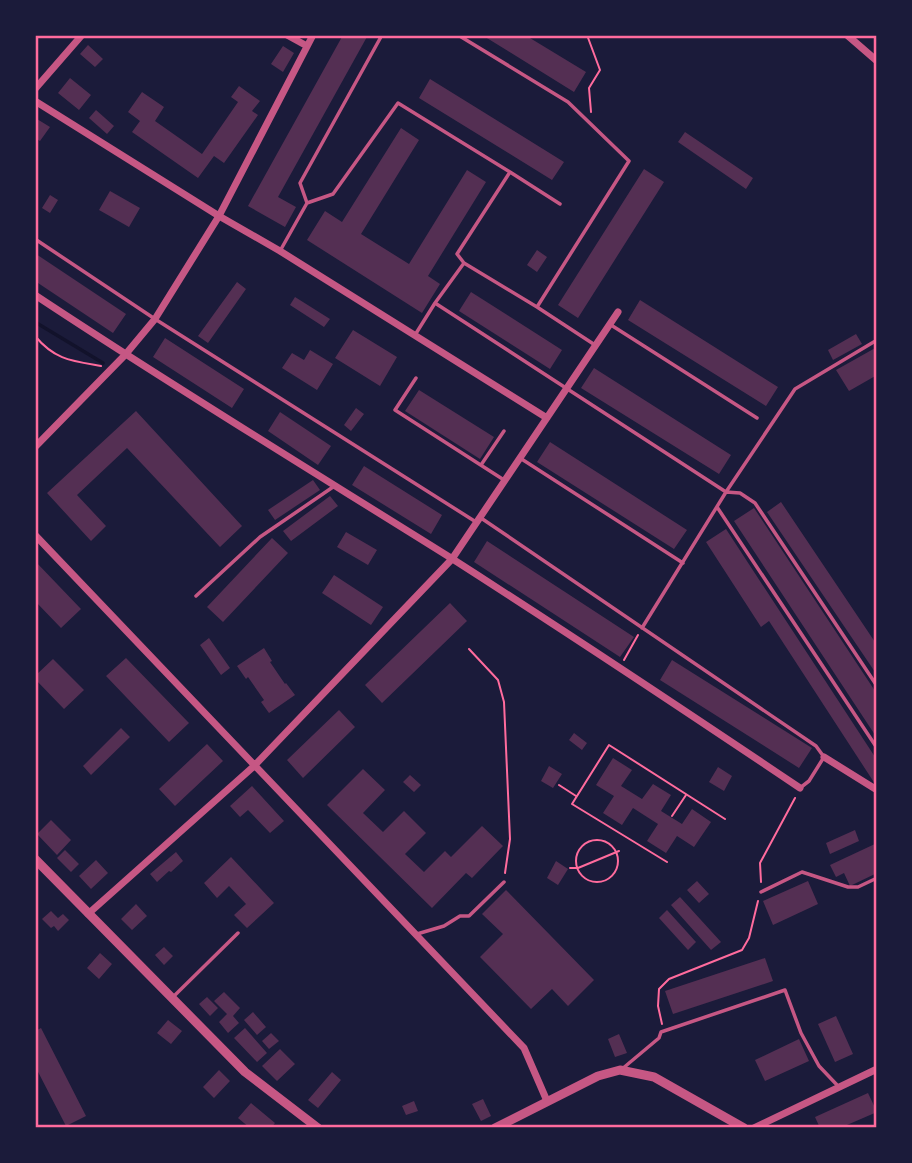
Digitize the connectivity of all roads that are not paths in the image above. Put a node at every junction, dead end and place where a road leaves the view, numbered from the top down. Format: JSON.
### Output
{"nodes":[{"id":1,"x":82,"y":35,"type":"edge"},
{"id":2,"x":287,"y":35,"type":"edge"},
{"id":3,"x":313,"y":35,"type":"edge"},
{"id":4,"x":382,"y":35,"type":"edge"},
{"id":5,"x":458,"y":35,"type":"edge"},
{"id":6,"x":848,"y":35,"type":"edge"},
{"id":7,"x":307,"y":46,"type":"junction"},
{"id":8,"x":877,"y":61,"type":"edge"},
{"id":9,"x":35,"y":89,"type":"edge"},
{"id":10,"x":35,"y":101,"type":"edge"},
{"id":11,"x":510,"y":172,"type":"junction"},
{"id":12,"x":307,"y":203,"type":"junction"},
{"id":13,"x":559,"y":204,"type":"dead end"},
{"id":14,"x":219,"y":216,"type":"junction"},
{"id":15,"x":35,"y":239,"type":"edge"},
{"id":16,"x":280,"y":251,"type":"junction"},
{"id":17,"x":464,"y":263,"type":"junction"},
{"id":18,"x":35,"y":295,"type":"edge"},
{"id":19,"x":435,"y":303,"type":"junction"},
{"id":20,"x":537,"y":307,"type":"junction"},
{"id":21,"x":618,"y":312,"type":"dead end"},
{"id":22,"x":155,"y":319,"type":"junction"},
{"id":23,"x":609,"y":324,"type":"junction"},
{"id":24,"x":415,"y":335,"type":"junction"},
{"id":25,"x":877,"y":340,"type":"edge"},
{"id":26,"x":595,"y":345,"type":"junction"},
{"id":27,"x":125,"y":355,"type":"junction"},
{"id":28,"x":416,"y":378,"type":"dead end"},
{"id":29,"x":566,"y":388,"type":"junction"},
{"id":30,"x":547,"y":418,"type":"junction"},
{"id":31,"x":757,"y":418,"type":"dead end"},
{"id":32,"x":504,"y":431,"type":"dead end"},
{"id":33,"x":35,"y":447,"type":"edge"},
{"id":34,"x":520,"y":458,"type":"junction"},
{"id":35,"x":481,"y":465,"type":"junction"},
{"id":36,"x":506,"y":481,"type":"junction"},
{"id":37,"x":335,"y":486,"type":"junction"},
{"id":38,"x":726,"y":492,"type":"junction"},
{"id":39,"x":717,"y":506,"type":"junction"},
{"id":40,"x":480,"y":521,"type":"junction"},
{"id":41,"x":35,"y":535,"type":"edge"},
{"id":42,"x":452,"y":559,"type":"junction"},
{"id":43,"x":683,"y":563,"type":"junction"},
{"id":44,"x":196,"y":596,"type":"dead end"},
{"id":45,"x":642,"y":628,"type":"junction"},
{"id":46,"x":877,"y":686,"type":"edge"},
{"id":47,"x":877,"y":748,"type":"edge"},
{"id":48,"x":824,"y":757,"type":"junction"},
{"id":49,"x":254,"y":766,"type":"junction"},
{"id":50,"x":800,"y":788,"type":"joint"},
{"id":51,"x":877,"y":790,"type":"edge"},
{"id":52,"x":35,"y":859,"type":"edge"},
{"id":53,"x":877,"y":877,"type":"edge"},
{"id":54,"x":504,"y":882,"type":"road end"},
{"id":55,"x":761,"y":892,"type":"road end"},
{"id":56,"x":88,"y":914,"type":"junction"},
{"id":57,"x":238,"y":933,"type":"dead end"},
{"id":58,"x":415,"y":934,"type":"junction"},
{"id":59,"x":172,"y":998,"type":"junction"},
{"id":60,"x":877,"y":1069,"type":"edge"},
{"id":61,"x":620,"y":1070,"type":"junction"},
{"id":62,"x":839,"y":1087,"type":"junction"},
{"id":63,"x":547,"y":1101,"type":"junction"},
{"id":64,"x":318,"y":1128,"type":"edge"},
{"id":65,"x":495,"y":1128,"type":"edge"},
{"id":66,"x":744,"y":1128,"type":"edge"},
{"id":67,"x":754,"y":1128,"type":"edge"}],
"edges":[{"from":1,"to":9,"type":"street"},
{"from":2,"to":7,"type":"street"},
{"from":3,"to":7,"type":"street"},
{"from":4,"to":12,"type":"lane"},
{"from":5,"to":20,"type":"lane"},
{"from":6,"to":8,"type":"street"},
{"from":7,"to":14,"type":"street"},
{"from":10,"to":14,"type":"street"},
{"from":11,"to":12,"type":"lane"},
{"from":11,"to":13,"type":"lane"},
{"from":11,"to":17,"type":"lane"},
{"from":12,"to":16,"type":"lane"},
{"from":14,"to":16,"type":"street"},
{"from":14,"to":22,"type":"street"},
{"from":15,"to":22,"type":"lane"},
{"from":16,"to":24,"type":"street"},
{"from":17,"to":19,"type":"lane"},
{"from":17,"to":20,"type":"lane"},
{"from":18,"to":27,"type":"street"},
{"from":19,"to":24,"type":"lane"},
{"from":19,"to":29,"type":"lane"},
{"from":20,"to":26,"type":"lane"},
{"from":21,"to":23,"type":"street"},
{"from":22,"to":27,"type":"street"},
{"from":22,"to":40,"type":"lane"},
{"from":23,"to":26,"type":"street"},
{"from":23,"to":31,"type":"lane"},
{"from":24,"to":30,"type":"street"},
{"from":25,"to":38,"type":"lane"},
{"from":26,"to":29,"type":"street"},
{"from":27,"to":33,"type":"street"},
{"from":27,"to":37,"type":"street"},
{"from":28,"to":35,"type":"lane"},
{"from":29,"to":30,"type":"street"},
{"from":29,"to":38,"type":"lane"},
{"from":30,"to":34,"type":"street"},
{"from":32,"to":35,"type":"lane"},
{"from":34,"to":36,"type":"street"},
{"from":34,"to":43,"type":"lane"},
{"from":35,"to":36,"type":"lane"},
{"from":36,"to":40,"type":"street"},
{"from":37,"to":42,"type":"street"},
{"from":37,"to":44,"type":"lane"},
{"from":38,"to":39,"type":"lane"},
{"from":38,"to":46,"type":"lane"},
{"from":39,"to":43,"type":"lane"},
{"from":39,"to":47,"type":"lane"},
{"from":40,"to":42,"type":"street"},
{"from":40,"to":45,"type":"lane"},
{"from":41,"to":49,"type":"street"},
{"from":42,"to":49,"type":"street"},
{"from":42,"to":50,"type":"street"},
{"from":43,"to":45,"type":"lane"},
{"from":45,"to":48,"type":"lane"},
{"from":48,"to":50,"type":"lane"},
{"from":48,"to":51,"type":"street"},
{"from":49,"to":56,"type":"street"},
{"from":49,"to":58,"type":"street"},
{"from":52,"to":56,"type":"street"},
{"from":53,"to":55,"type":"lane"},
{"from":54,"to":58,"type":"lane"},
{"from":56,"to":59,"type":"street"},
{"from":57,"to":59,"type":"lane"},
{"from":58,"to":63,"type":"street"},
{"from":59,"to":64,"type":"street"},
{"from":60,"to":62,"type":"street"},
{"from":61,"to":62,"type":"lane"},
{"from":61,"to":63,"type":"street"},
{"from":61,"to":66,"type":"street"},
{"from":62,"to":67,"type":"street"},
{"from":63,"to":65,"type":"street"}]}
